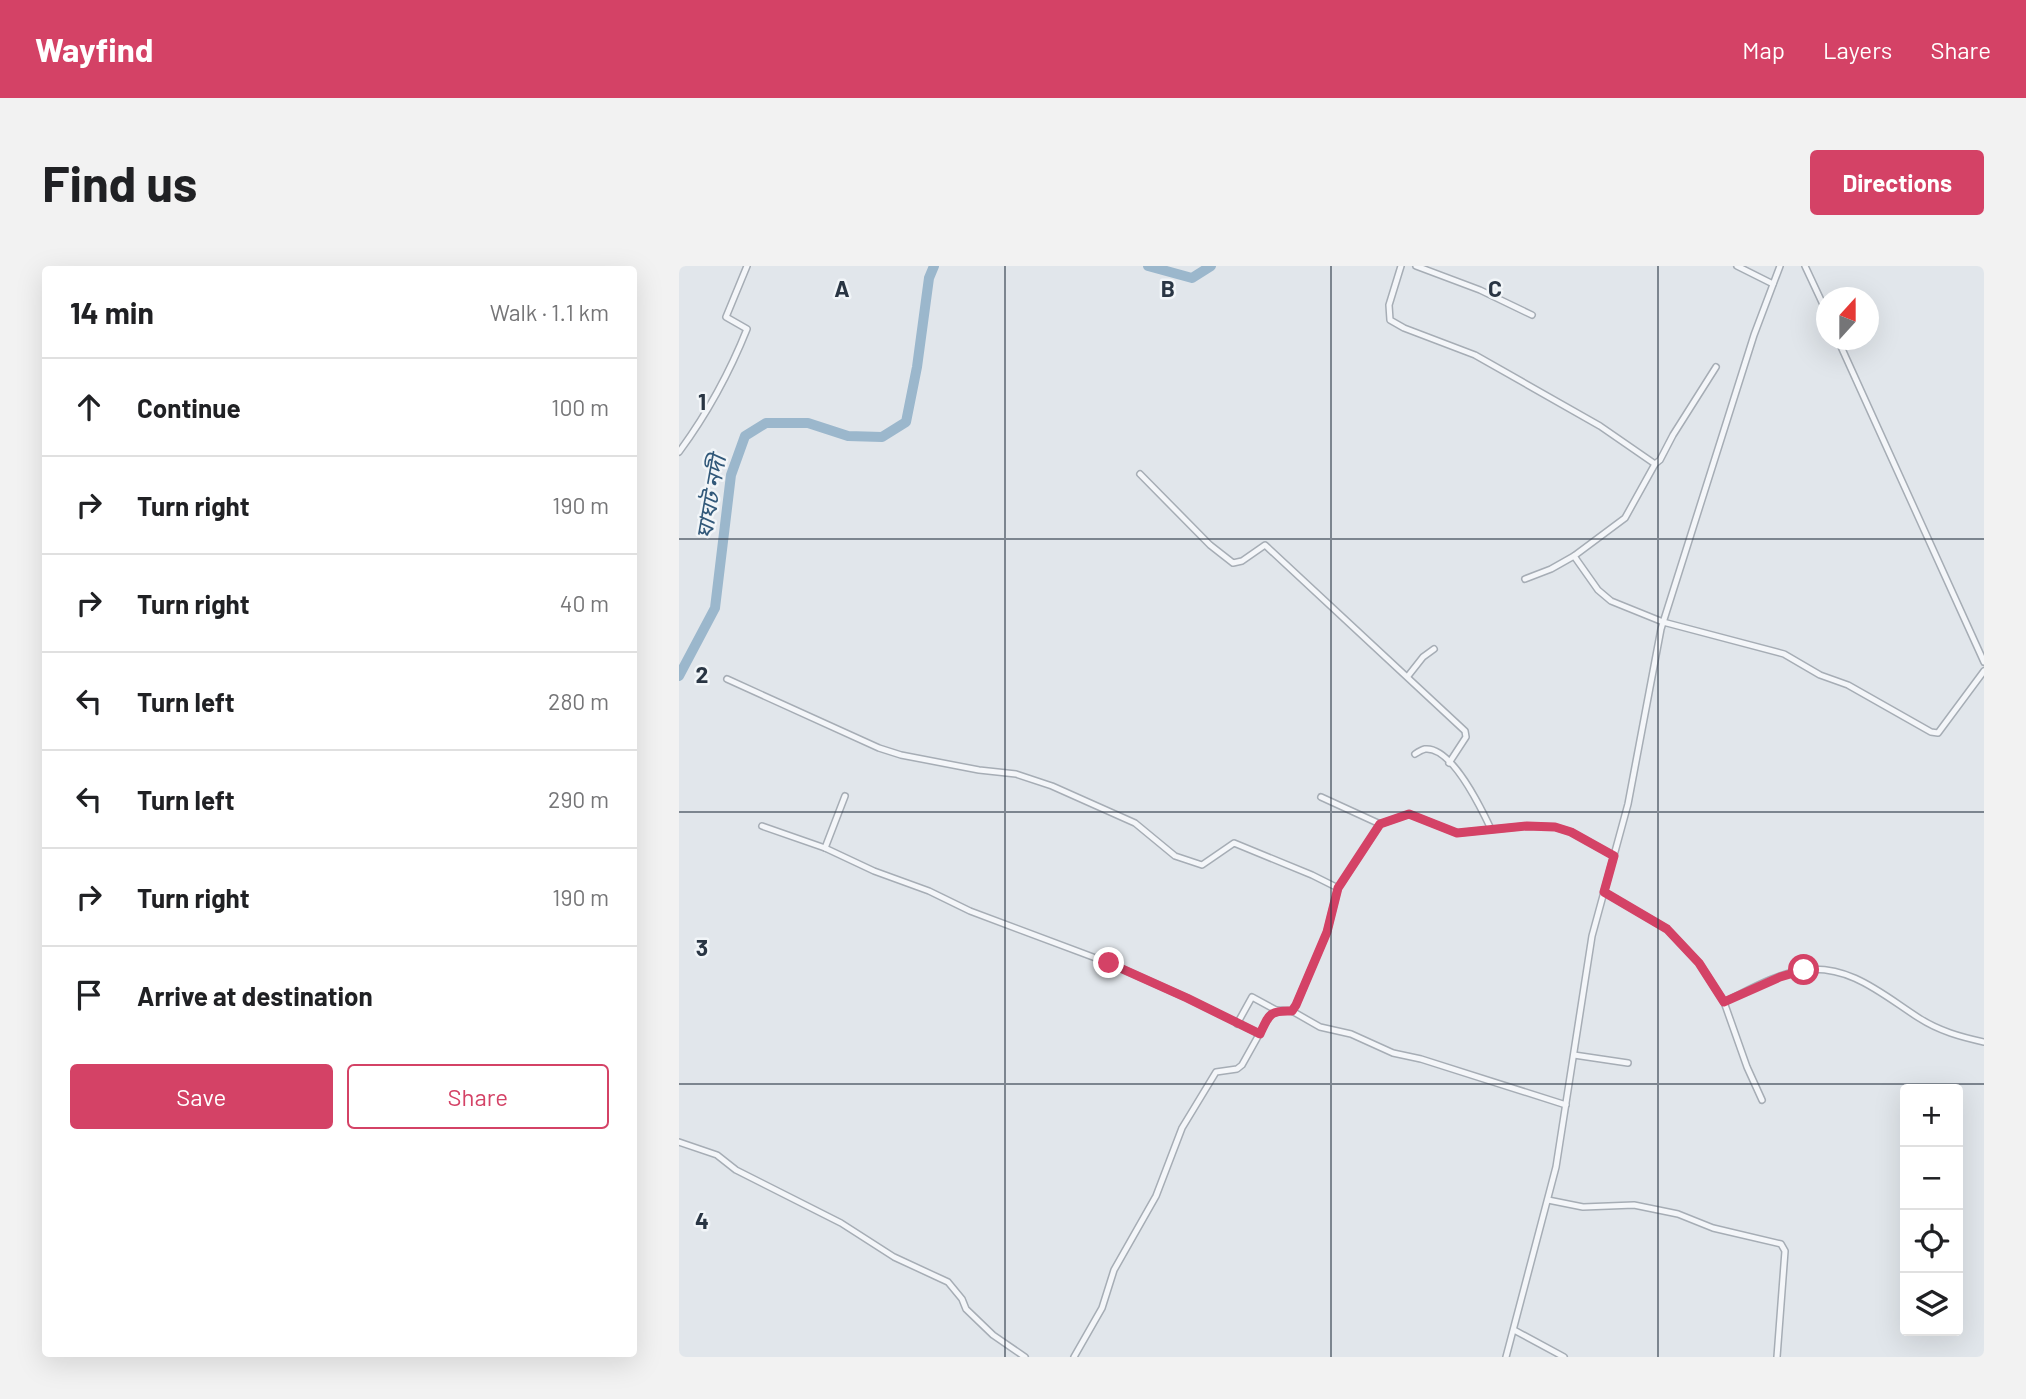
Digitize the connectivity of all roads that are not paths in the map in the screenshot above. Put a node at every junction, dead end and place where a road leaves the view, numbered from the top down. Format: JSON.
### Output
{"nodes":[{"id":1,"x":747,"y":266,"type":"edge"},
{"id":2,"x":1401,"y":266,"type":"edge"},
{"id":3,"x":1416,"y":266,"type":"edge"},
{"id":4,"x":1737,"y":266,"type":"edge"},
{"id":5,"x":1780,"y":266,"type":"edge"},
{"id":6,"x":1805,"y":266,"type":"edge"},
{"id":7,"x":1773,"y":284,"type":"junction"},
{"id":8,"x":1816,"y":291,"type":"edge"},
{"id":9,"x":1532,"y":315,"type":"dead end"},
{"id":10,"x":1843,"y":350,"type":"edge"},
{"id":11,"x":1716,"y":368,"type":"dead end"},
{"id":12,"x":679,"y":452,"type":"edge"},
{"id":13,"x":1655,"y":464,"type":"junction"},
{"id":14,"x":1140,"y":474,"type":"dead end"},
{"id":15,"x":1574,"y":556,"type":"junction"},
{"id":16,"x":1525,"y":579,"type":"dead end"},
{"id":17,"x":1663,"y":622,"type":"junction"},
{"id":18,"x":1434,"y":649,"type":"dead end"},
{"id":19,"x":1984,"y":662,"type":"edge"},
{"id":20,"x":1984,"y":671,"type":"edge"},
{"id":21,"x":1408,"y":676,"type":"junction"},
{"id":22,"x":727,"y":679,"type":"dead end"},
{"id":23,"x":1415,"y":754,"type":"dead end"},
{"id":24,"x":1449,"y":763,"type":"junction"},
{"id":25,"x":845,"y":796,"type":"dead end"},
{"id":26,"x":1321,"y":797,"type":"dead end"},
{"id":27,"x":1380,"y":824,"type":"junction"},
{"id":28,"x":762,"y":826,"type":"dead end"},
{"id":29,"x":1491,"y":829,"type":"junction"},
{"id":30,"x":825,"y":848,"type":"junction"},
{"id":31,"x":1614,"y":856,"type":"junction"},
{"id":32,"x":1338,"y":888,"type":"junction"},
{"id":33,"x":1604,"y":892,"type":"junction"},
{"id":34,"x":1724,"y":1002,"type":"junction"},
{"id":35,"x":1276,"y":1010,"type":"junction"},
{"id":36,"x":1292,"y":1011,"type":"junction"},
{"id":37,"x":1237,"y":1024,"type":"junction"},
{"id":38,"x":1260,"y":1034,"type":"junction"},
{"id":39,"x":1984,"y":1042,"type":"edge"},
{"id":40,"x":1574,"y":1055,"type":"junction"},
{"id":41,"x":1628,"y":1063,"type":"dead end"},
{"id":42,"x":1762,"y":1100,"type":"dead end"},
{"id":43,"x":1566,"y":1105,"type":"junction"},
{"id":44,"x":679,"y":1142,"type":"edge"},
{"id":45,"x":1548,"y":1200,"type":"junction"},
{"id":46,"x":1514,"y":1330,"type":"junction"},
{"id":47,"x":1025,"y":1357,"type":"edge"},
{"id":48,"x":1074,"y":1357,"type":"edge"},
{"id":49,"x":1506,"y":1357,"type":"edge"},
{"id":50,"x":1564,"y":1357,"type":"edge"},
{"id":51,"x":1777,"y":1357,"type":"edge"}],
"edges":[{"from":1,"to":12,"type":"street"},
{"from":2,"to":13,"type":"street"},
{"from":3,"to":9,"type":"street"},
{"from":4,"to":7,"type":"street"},
{"from":5,"to":7,"type":"street"},
{"from":6,"to":8,"type":"street"},
{"from":7,"to":17,"type":"street"},
{"from":10,"to":19,"type":"street"},
{"from":11,"to":13,"type":"street"},
{"from":13,"to":15,"type":"street"},
{"from":14,"to":21,"type":"street"},
{"from":15,"to":16,"type":"street"},
{"from":15,"to":17,"type":"street"},
{"from":17,"to":20,"type":"street"},
{"from":17,"to":31,"type":"street"},
{"from":18,"to":21,"type":"street"},
{"from":21,"to":24,"type":"street"},
{"from":22,"to":32,"type":"street"},
{"from":23,"to":24,"type":"street"},
{"from":24,"to":29,"type":"street"},
{"from":25,"to":30,"type":"street"},
{"from":26,"to":27,"type":"street"},
{"from":27,"to":29,"type":"street"},
{"from":27,"to":32,"type":"street"},
{"from":28,"to":30,"type":"street"},
{"from":29,"to":31,"type":"street"},
{"from":30,"to":37,"type":"street"},
{"from":31,"to":33,"type":"street"},
{"from":32,"to":36,"type":"street"},
{"from":33,"to":34,"type":"street"},
{"from":33,"to":40,"type":"street"},
{"from":34,"to":39,"type":"street"},
{"from":34,"to":42,"type":"street"},
{"from":35,"to":36,"type":"street"},
{"from":35,"to":37,"type":"street"},
{"from":35,"to":38,"type":"street"},
{"from":36,"to":43,"type":"street"},
{"from":37,"to":38,"type":"street"},
{"from":38,"to":48,"type":"street"},
{"from":40,"to":41,"type":"street"},
{"from":40,"to":43,"type":"street"},
{"from":43,"to":45,"type":"street"},
{"from":44,"to":47,"type":"street"},
{"from":45,"to":46,"type":"street"},
{"from":45,"to":51,"type":"street"},
{"from":46,"to":49,"type":"street"},
{"from":46,"to":50,"type":"street"}]}
